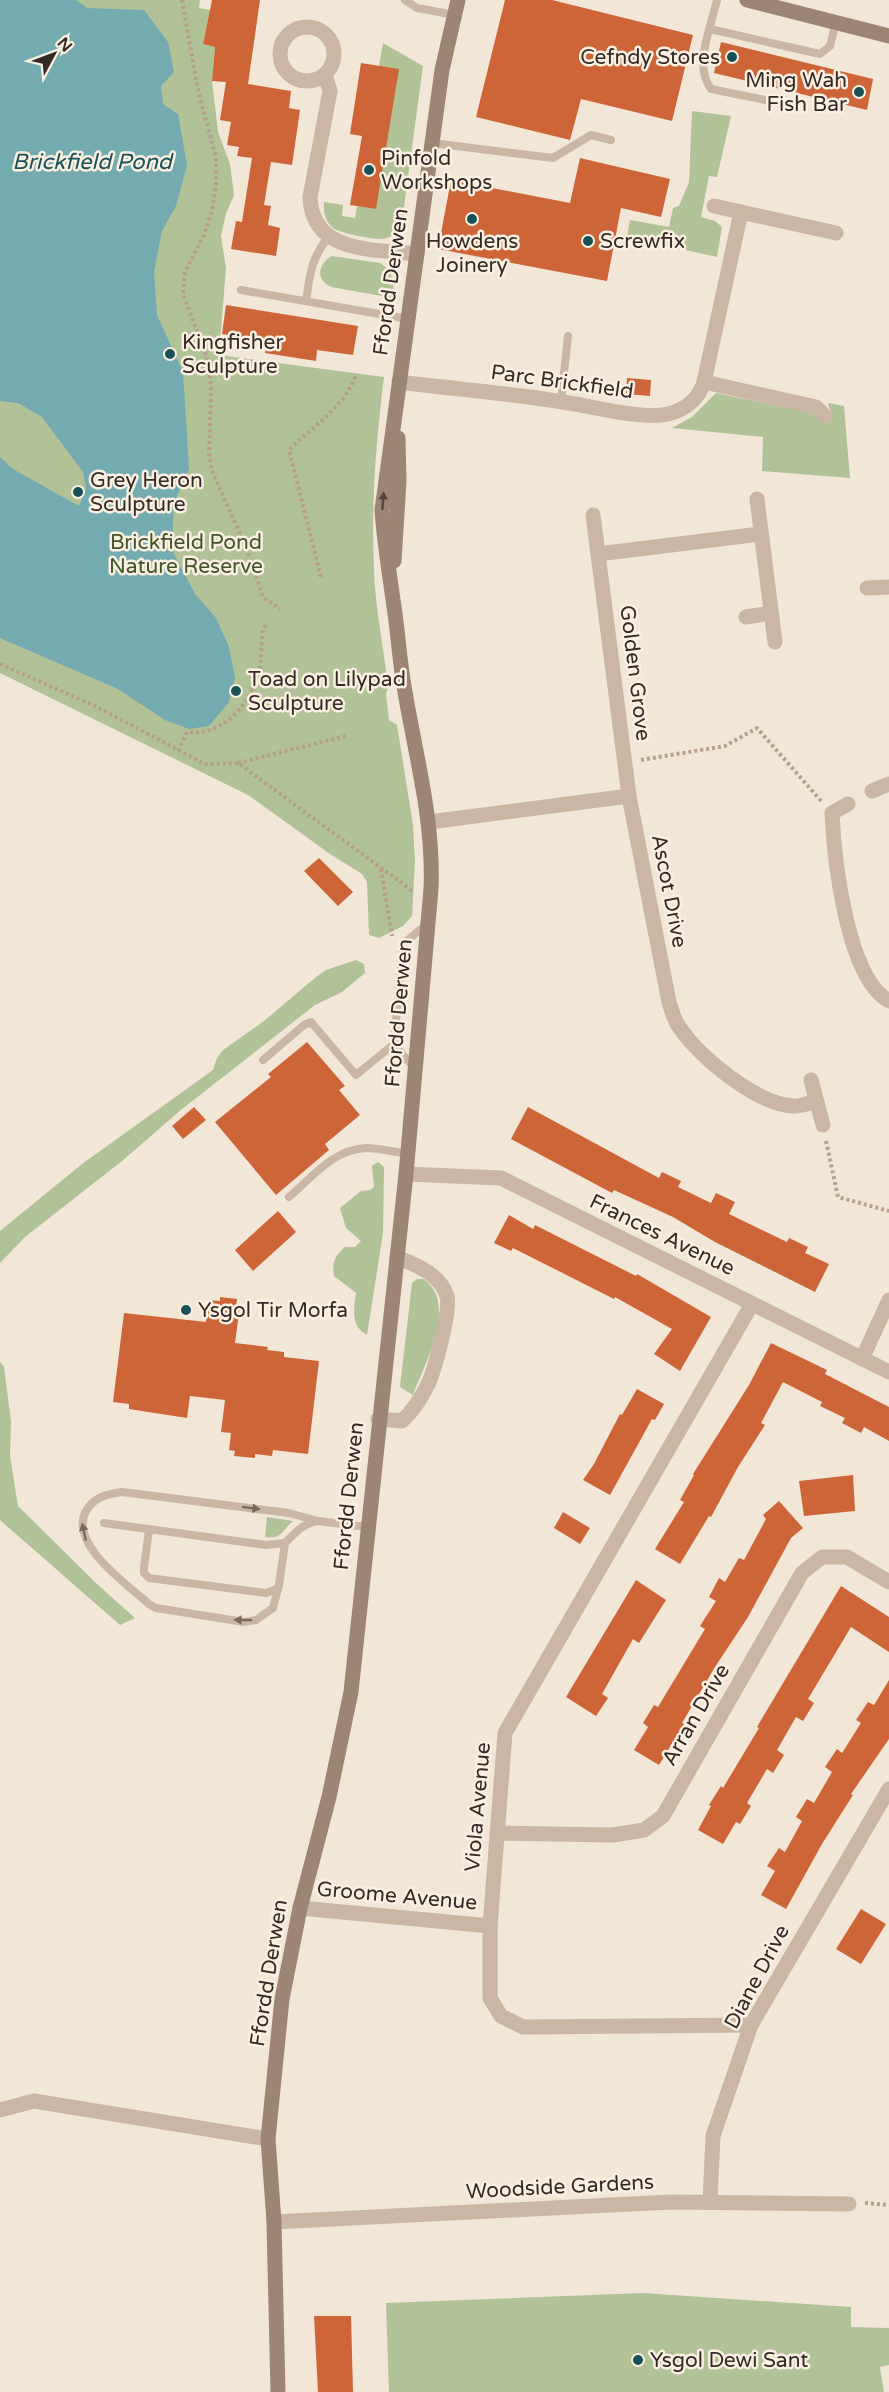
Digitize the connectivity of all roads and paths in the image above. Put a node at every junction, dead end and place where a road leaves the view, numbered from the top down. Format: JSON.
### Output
{"nodes":[{"id":1,"x":182,"y":0,"type":"edge"},
{"id":2,"x":405,"y":0,"type":"edge"},
{"id":3,"x":418,"y":0,"type":"edge"},
{"id":4,"x":717,"y":0,"type":"edge"},
{"id":5,"x":747,"y":0,"type":"edge"},
{"id":6,"x":796,"y":6,"type":"edge"},
{"id":7,"x":457,"y":7,"type":"edge"},
{"id":8,"x":423,"y":9,"type":"junction"},
{"id":9,"x":836,"y":22,"type":"junction"},
{"id":10,"x":711,"y":29,"type":"junction"},
{"id":11,"x":889,"y":36,"type":"edge"},
{"id":12,"x":325,"y":75,"type":"dead end"},
{"id":13,"x":795,"y":106,"type":"dead end"},
{"id":14,"x":611,"y":140,"type":"dead end"},
{"id":15,"x":432,"y":143,"type":"junction"},
{"id":16,"x":714,"y":206,"type":"dead end"},
{"id":17,"x":741,"y":212,"type":"junction"},
{"id":18,"x":836,"y":233,"type":"dead end"},
{"id":19,"x":328,"y":237,"type":"junction"},
{"id":20,"x":417,"y":254,"type":"junction"},
{"id":21,"x":241,"y":290,"type":"dead end"},
{"id":22,"x":306,"y":301,"type":"junction"},
{"id":23,"x":408,"y":318,"type":"junction"},
{"id":24,"x":568,"y":336,"type":"dead end"},
{"id":25,"x":356,"y":374,"type":"dead end"},
{"id":26,"x":704,"y":382,"type":"junction"},
{"id":27,"x":399,"y":388,"type":"junction"},
{"id":28,"x":561,"y":401,"type":"junction"},
{"id":29,"x":825,"y":416,"type":"dead end"},
{"id":30,"x":757,"y":499,"type":"dead end"},
{"id":31,"x":593,"y":515,"type":"dead end"},
{"id":32,"x":760,"y":534,"type":"junction"},
{"id":33,"x":598,"y":554,"type":"junction"},
{"id":34,"x":321,"y":577,"type":"dead end"},
{"id":35,"x":889,"y":587,"type":"edge"},
{"id":36,"x":867,"y":588,"type":"dead end"},
{"id":37,"x":280,"y":609,"type":"dead end"},
{"id":38,"x":771,"y":613,"type":"junction"},
{"id":39,"x":746,"y":617,"type":"dead end"},
{"id":40,"x":267,"y":624,"type":"dead end"},
{"id":41,"x":775,"y":642,"type":"dead end"},
{"id":42,"x":0,"y":664,"type":"edge"},
{"id":43,"x":346,"y":736,"type":"dead end"},
{"id":44,"x":178,"y":751,"type":"junction"},
{"id":45,"x":238,"y":763,"type":"junction"},
{"id":46,"x":625,"y":763,"type":"junction"},
{"id":47,"x":889,"y":784,"type":"edge"},
{"id":48,"x":872,"y":791,"type":"dead end"},
{"id":49,"x":629,"y":796,"type":"junction"},
{"id":50,"x":848,"y":804,"type":"dead end"},
{"id":51,"x":832,"y":813,"type":"junction"},
{"id":52,"x":429,"y":822,"type":"junction"},
{"id":53,"x":381,"y":868,"type":"junction"},
{"id":54,"x":430,"y":904,"type":"junction"},
{"id":55,"x":428,"y":922,"type":"junction"},
{"id":56,"x":403,"y":944,"type":"junction"},
{"id":57,"x":889,"y":1001,"type":"edge"},
{"id":58,"x":394,"y":1044,"type":"junction"},
{"id":59,"x":263,"y":1060,"type":"dead end"},
{"id":60,"x":415,"y":1070,"type":"junction"},
{"id":61,"x":811,"y":1080,"type":"dead end"},
{"id":62,"x":816,"y":1101,"type":"junction"},
{"id":63,"x":823,"y":1125,"type":"joint"},
{"id":64,"x":408,"y":1154,"type":"junction"},
{"id":65,"x":406,"y":1173,"type":"junction"},
{"id":66,"x":289,"y":1197,"type":"dead end"},
{"id":67,"x":889,"y":1211,"type":"edge"},
{"id":68,"x":397,"y":1257,"type":"junction"},
{"id":69,"x":889,"y":1300,"type":"edge"},
{"id":70,"x":752,"y":1304,"type":"junction"},
{"id":71,"x":862,"y":1359,"type":"junction"},
{"id":72,"x":889,"y":1372,"type":"edge"},
{"id":73,"x":378,"y":1419,"type":"junction"},
{"id":74,"x":318,"y":1521,"type":"junction"},
{"id":75,"x":104,"y":1523,"type":"dead end"},
{"id":76,"x":367,"y":1527,"type":"junction"},
{"id":77,"x":150,"y":1530,"type":"junction"},
{"id":78,"x":285,"y":1543,"type":"junction"},
{"id":79,"x":889,"y":1582,"type":"edge"},
{"id":80,"x":279,"y":1585,"type":"junction"},
{"id":81,"x":889,"y":1789,"type":"edge"},
{"id":82,"x":497,"y":1833,"type":"junction"},
{"id":83,"x":300,"y":1908,"type":"junction"},
{"id":84,"x":490,"y":1926,"type":"junction"},
{"id":85,"x":751,"y":2025,"type":"junction"},
{"id":86,"x":0,"y":2110,"type":"edge"},
{"id":87,"x":268,"y":2139,"type":"junction"},
{"id":88,"x":710,"y":2202,"type":"junction"},
{"id":89,"x":849,"y":2204,"type":"joint"},
{"id":90,"x":889,"y":2205,"type":"edge"},
{"id":91,"x":274,"y":2223,"type":"junction"},
{"id":92,"x":278,"y":2392,"type":"edge"}],
"edges":[{"from":1,"to":37,"type":"path"},
{"from":2,"to":8,"type":"lane"},
{"from":3,"to":8,"type":"lane"},
{"from":4,"to":10,"type":"lane"},
{"from":5,"to":6,"type":"street"},
{"from":6,"to":9,"type":"street"},
{"from":7,"to":8,"type":"lane"},
{"from":7,"to":15,"type":"street","name":"Ffordd Derwen"},
{"from":9,"to":10,"type":"lane"},
{"from":9,"to":11,"type":"street"},
{"from":10,"to":13,"type":"lane"},
{"from":12,"to":19,"type":"street"},
{"from":14,"to":15,"type":"lane"},
{"from":15,"to":20,"type":"street","name":"Ffordd Derwen"},
{"from":16,"to":17,"type":"street"},
{"from":17,"to":18,"type":"street"},
{"from":17,"to":26,"type":"street","name":"Parc Brickfield"},
{"from":19,"to":20,"type":"street"},
{"from":19,"to":22,"type":"lane"},
{"from":20,"to":23,"type":"street","name":"Ffordd Derwen"},
{"from":21,"to":22,"type":"lane"},
{"from":22,"to":23,"type":"lane"},
{"from":23,"to":27,"type":"street","name":"Ffordd Derwen"},
{"from":24,"to":28,"type":"lane"},
{"from":25,"to":34,"type":"path"},
{"from":26,"to":28,"type":"street","name":"Parc Brickfield"},
{"from":26,"to":29,"type":"street"},
{"from":27,"to":28,"type":"street","name":"Parc Brickfield"},
{"from":27,"to":52,"type":"street","name":"Ffordd Derwen"},
{"from":30,"to":32,"type":"street"},
{"from":31,"to":33,"type":"street","name":"Golden Grove"},
{"from":32,"to":33,"type":"street"},
{"from":32,"to":38,"type":"street"},
{"from":33,"to":46,"type":"street","name":"Golden Grove"},
{"from":35,"to":36,"type":"street"},
{"from":38,"to":39,"type":"street"},
{"from":38,"to":41,"type":"street"},
{"from":40,"to":44,"type":"path"},
{"from":42,"to":44,"type":"path"},
{"from":43,"to":45,"type":"path"},
{"from":44,"to":45,"type":"path"},
{"from":45,"to":53,"type":"path"},
{"from":46,"to":49,"type":"street","name":"Golden Grove"},
{"from":46,"to":51,"type":"path"},
{"from":47,"to":48,"type":"street"},
{"from":49,"to":52,"type":"street"},
{"from":49,"to":62,"type":"street","name":"Ascot Drive"},
{"from":50,"to":51,"type":"street"},
{"from":51,"to":57,"type":"street"},
{"from":52,"to":54,"type":"street","name":"Ffordd Derwen"},
{"from":53,"to":54,"type":"path"},
{"from":53,"to":56,"type":"path"},
{"from":54,"to":55,"type":"street","name":"Ffordd Derwen"},
{"from":55,"to":56,"type":"lane"},
{"from":55,"to":60,"type":"street","name":"Ffordd Derwen"},
{"from":56,"to":58,"type":"lane"},
{"from":58,"to":59,"type":"lane"},
{"from":58,"to":60,"type":"lane"},
{"from":60,"to":64,"type":"street","name":"Ffordd Derwen"},
{"from":61,"to":62,"type":"street"},
{"from":62,"to":63,"type":"street"},
{"from":63,"to":67,"type":"path"},
{"from":64,"to":65,"type":"street","name":"Ffordd Derwen"},
{"from":64,"to":66,"type":"lane"},
{"from":65,"to":68,"type":"street","name":"Ffordd Derwen"},
{"from":65,"to":70,"type":"street","name":"Frances Avenue"},
{"from":68,"to":73,"type":"street","name":"Ffordd Derwen"},
{"from":68,"to":73,"type":"street"},
{"from":69,"to":71,"type":"street"},
{"from":70,"to":71,"type":"street","name":"Frances Avenue"},
{"from":70,"to":82,"type":"street","name":"Viola Avenue"},
{"from":71,"to":72,"type":"street","name":"Frances Avenue"},
{"from":73,"to":76,"type":"street","name":"Ffordd Derwen"},
{"from":74,"to":76,"type":"lane"},
{"from":74,"to":78,"type":"lane"},
{"from":80,"to":74,"type":"lane","one_way":true},
{"from":75,"to":77,"type":"lane"},
{"from":76,"to":83,"type":"street","name":"Ffordd Derwen"},
{"from":77,"to":78,"type":"lane"},
{"from":77,"to":80,"type":"lane"},
{"from":78,"to":80,"type":"lane"},
{"from":79,"to":82,"type":"street","name":"Arran Drive"},
{"from":81,"to":85,"type":"street","name":"Diane Drive"},
{"from":82,"to":84,"type":"street","name":"Viola Avenue"},
{"from":83,"to":84,"type":"street","name":"Groome Avenue"},
{"from":83,"to":87,"type":"street","name":"Ffordd Derwen"},
{"from":84,"to":85,"type":"street","name":"Viola Avenue"},
{"from":85,"to":88,"type":"street","name":"Diane Drive"},
{"from":86,"to":87,"type":"street"},
{"from":87,"to":91,"type":"street","name":"Ffordd Derwen"},
{"from":88,"to":89,"type":"street","name":"Woodside Gardens"},
{"from":88,"to":91,"type":"street","name":"Woodside Gardens"},
{"from":89,"to":90,"type":"path"},
{"from":91,"to":92,"type":"street","name":"Ffordd Derwen"}]}
